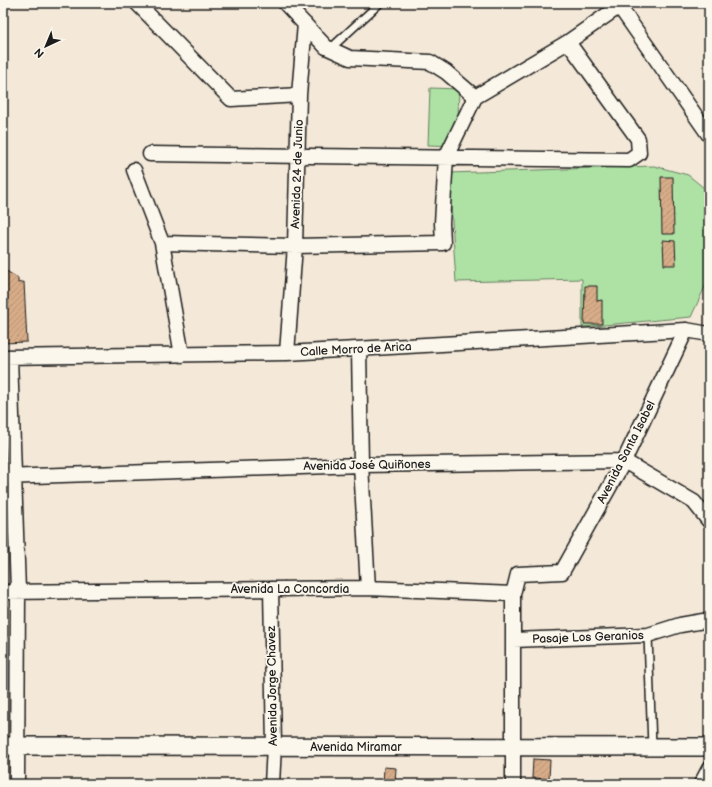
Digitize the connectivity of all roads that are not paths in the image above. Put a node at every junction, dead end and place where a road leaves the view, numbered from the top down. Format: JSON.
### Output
{"nodes":[{"id":1,"x":137,"y":3,"type":"edge"},
{"id":2,"x":285,"y":3,"type":"edge"},
{"id":3,"x":380,"y":3,"type":"edge"},
{"id":4,"x":621,"y":5,"type":"edge"},
{"id":5,"x":305,"y":24,"type":"junction"},
{"id":6,"x":568,"y":42,"type":"junction"},
{"id":7,"x":330,"y":49,"type":"junction"},
{"id":8,"x":299,"y":96,"type":"junction"},
{"id":9,"x":475,"y":97,"type":"junction"},
{"id":10,"x":709,"y":135,"type":"edge"},
{"id":11,"x":150,"y":154,"type":"dead end"},
{"id":12,"x":298,"y":155,"type":"junction"},
{"id":13,"x":446,"y":157,"type":"junction"},
{"id":14,"x":134,"y":170,"type":"dead end"},
{"id":15,"x":162,"y":243,"type":"junction"},
{"id":16,"x":295,"y":246,"type":"junction"},
{"id":17,"x":686,"y":330,"type":"junction"},
{"id":18,"x":709,"y":334,"type":"edge"},
{"id":19,"x":359,"y":349,"type":"junction"},
{"id":20,"x":287,"y":353,"type":"junction"},
{"id":21,"x":182,"y":355,"type":"junction"},
{"id":22,"x":6,"y":357,"type":"edge"},
{"id":23,"x":624,"y":461,"type":"junction"},
{"id":24,"x":361,"y":465,"type":"junction"},
{"id":25,"x":8,"y":478,"type":"edge"},
{"id":26,"x":709,"y":521,"type":"edge"},
{"id":27,"x":368,"y":588,"type":"junction"},
{"id":28,"x":271,"y":589,"type":"junction"},
{"id":29,"x":18,"y":591,"type":"junction"},
{"id":30,"x":3,"y":592,"type":"edge"},
{"id":31,"x":513,"y":594,"type":"junction"},
{"id":32,"x":709,"y":620,"type":"edge"},
{"id":33,"x":648,"y":635,"type":"junction"},
{"id":34,"x":513,"y":640,"type":"junction"},
{"id":35,"x":11,"y":746,"type":"edge"},
{"id":36,"x":274,"y":746,"type":"junction"},
{"id":37,"x":513,"y":747,"type":"junction"},
{"id":38,"x":652,"y":747,"type":"junction"},
{"id":39,"x":709,"y":747,"type":"edge"},
{"id":40,"x":709,"y":769,"type":"edge"},
{"id":41,"x":18,"y":784,"type":"edge"},
{"id":42,"x":272,"y":784,"type":"edge"},
{"id":43,"x":513,"y":784,"type":"edge"},
{"id":44,"x":701,"y":784,"type":"edge"}],
"edges":[{"from":1,"to":8,"type":"street"},
{"from":2,"to":5,"type":"street"},
{"from":3,"to":7,"type":"lane"},
{"from":4,"to":6,"type":"street"},
{"from":4,"to":10,"type":"street"},
{"from":5,"to":7,"type":"street"},
{"from":5,"to":8,"type":"street","name":"Avenida 24 de Junio"},
{"from":6,"to":9,"type":"street"},
{"from":6,"to":13,"type":"street"},
{"from":7,"to":9,"type":"street"},
{"from":8,"to":12,"type":"street","name":"Avenida 24 de Junio"},
{"from":9,"to":13,"type":"street"},
{"from":11,"to":12,"type":"street"},
{"from":12,"to":13,"type":"street"},
{"from":12,"to":16,"type":"street","name":"Avenida 24 de Junio"},
{"from":13,"to":16,"type":"street"},
{"from":14,"to":15,"type":"street"},
{"from":15,"to":16,"type":"street"},
{"from":15,"to":21,"type":"street"},
{"from":16,"to":20,"type":"street","name":"Avenida 24 de Junio"},
{"from":17,"to":18,"type":"street","name":"Calle Morro de Arica"},
{"from":17,"to":19,"type":"street","name":"Calle Morro de Arica"},
{"from":17,"to":23,"type":"street","name":"Avenida Santa Isabel"},
{"from":19,"to":20,"type":"street","name":"Calle Morro de Arica"},
{"from":19,"to":24,"type":"street"},
{"from":20,"to":21,"type":"street","name":"Calle Morro de Arica"},
{"from":21,"to":22,"type":"street","name":"Calle Morro de Arica"},
{"from":22,"to":25,"type":"street"},
{"from":23,"to":24,"type":"street","name":"Avenida José Quiñones"},
{"from":23,"to":26,"type":"street"},
{"from":23,"to":31,"type":"street","name":"Avenida Santa Isabel"},
{"from":24,"to":25,"type":"street","name":"Avenida José Quiñones"},
{"from":24,"to":27,"type":"street"},
{"from":25,"to":29,"type":"street"},
{"from":27,"to":28,"type":"street","name":"Avenida La Concordia"},
{"from":27,"to":31,"type":"street","name":"Avenida La Concordia"},
{"from":28,"to":29,"type":"street","name":"Avenida La Concordia"},
{"from":28,"to":36,"type":"street","name":"Avenida Jorge Chavez"},
{"from":29,"to":30,"type":"street","name":"Avenida La Concordia"},
{"from":29,"to":35,"type":"street"},
{"from":31,"to":34,"type":"street"},
{"from":32,"to":33,"type":"street","name":"Pasaje Los Geranios"},
{"from":33,"to":34,"type":"street","name":"Pasaje Los Geranios"},
{"from":33,"to":38,"type":"lane"},
{"from":34,"to":37,"type":"street"},
{"from":35,"to":36,"type":"street","name":"Avenida Miramar"},
{"from":35,"to":41,"type":"street"},
{"from":36,"to":37,"type":"street","name":"Avenida Miramar"},
{"from":36,"to":42,"type":"street","name":"Avenida Jorge Chavez"},
{"from":37,"to":38,"type":"street","name":"Avenida Miramar"},
{"from":37,"to":43,"type":"street"},
{"from":38,"to":39,"type":"street","name":"Avenida Miramar"},
{"from":40,"to":44,"type":"street"}]}
